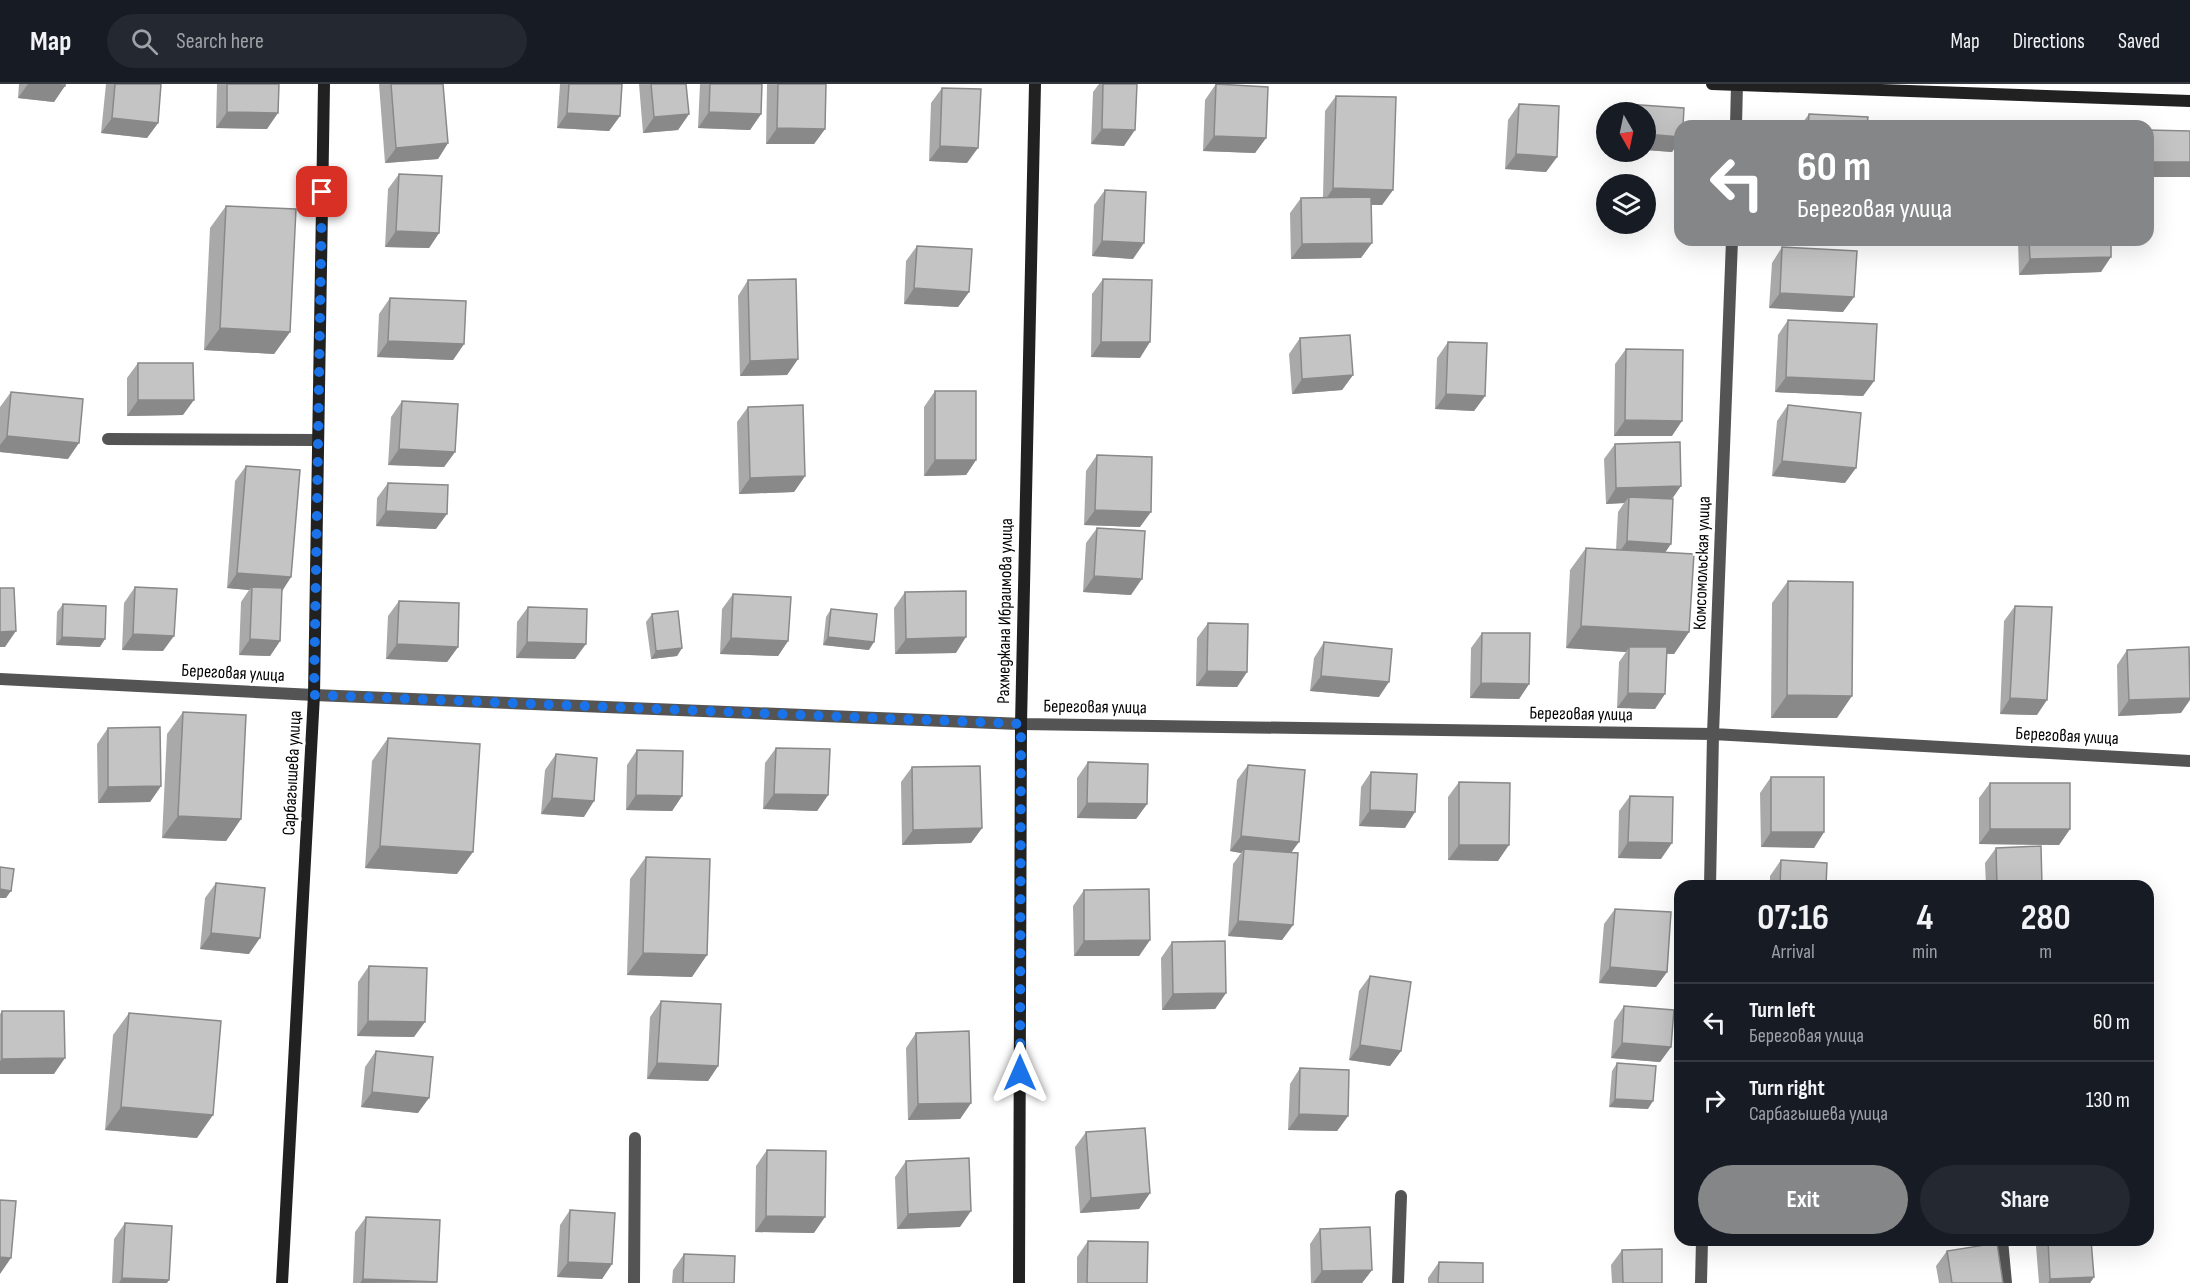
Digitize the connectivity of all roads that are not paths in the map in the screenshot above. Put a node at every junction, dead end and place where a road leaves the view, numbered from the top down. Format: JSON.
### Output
{"nodes":[{"id":1,"x":324,"y":84,"type":"edge"},
{"id":2,"x":1035,"y":84,"type":"edge"},
{"id":3,"x":1712,"y":84,"type":"edge"},
{"id":4,"x":1737,"y":85,"type":"edge"},
{"id":5,"x":2190,"y":101,"type":"edge"},
{"id":6,"x":1736,"y":120,"type":"edge"},
{"id":7,"x":1732,"y":246,"type":"edge"},
{"id":8,"x":108,"y":439,"type":"dead end"},
{"id":9,"x":318,"y":440,"type":"junction"},
{"id":10,"x":0,"y":679,"type":"edge"},
{"id":11,"x":314,"y":695,"type":"junction"},
{"id":12,"x":1021,"y":724,"type":"junction"},
{"id":13,"x":1713,"y":734,"type":"junction"},
{"id":14,"x":2190,"y":761,"type":"edge"},
{"id":15,"x":1710,"y":880,"type":"edge"},
{"id":16,"x":635,"y":1138,"type":"dead end"},
{"id":17,"x":1401,"y":1196,"type":"dead end"},
{"id":18,"x":1702,"y":1246,"type":"edge"},
{"id":19,"x":2003,"y":1246,"type":"edge"},
{"id":20,"x":282,"y":1283,"type":"edge"},
{"id":21,"x":634,"y":1283,"type":"edge"},
{"id":22,"x":1019,"y":1283,"type":"edge"},
{"id":23,"x":1398,"y":1283,"type":"edge"},
{"id":24,"x":1701,"y":1283,"type":"edge"},
{"id":25,"x":2006,"y":1283,"type":"edge"}],
"edges":[{"from":1,"to":9,"type":"street","name":"Сарбагышева улица"},
{"from":2,"to":12,"type":"street","name":"Рахмеджана Ибраимова улица"},
{"from":3,"to":4,"type":"street"},
{"from":4,"to":5,"type":"street"},
{"from":4,"to":6,"type":"street"},
{"from":7,"to":13,"type":"street","name":"Комсомольская улица"},
{"from":8,"to":9,"type":"street"},
{"from":9,"to":11,"type":"street","name":"Сарбагышева улица"},
{"from":10,"to":11,"type":"street","name":"Береговая улица"},
{"from":11,"to":12,"type":"street","name":"Береговая улица"},
{"from":11,"to":20,"type":"street","name":"Сарбагышева улица"},
{"from":12,"to":13,"type":"street","name":"Береговая улица"},
{"from":12,"to":22,"type":"street","name":"Рахмеджана Ибраимова улица"},
{"from":13,"to":14,"type":"street","name":"Береговая улица"},
{"from":13,"to":15,"type":"street","name":"Комсомольская улица"},
{"from":16,"to":21,"type":"street"},
{"from":17,"to":23,"type":"street"},
{"from":18,"to":24,"type":"street"},
{"from":19,"to":25,"type":"street"}]}
